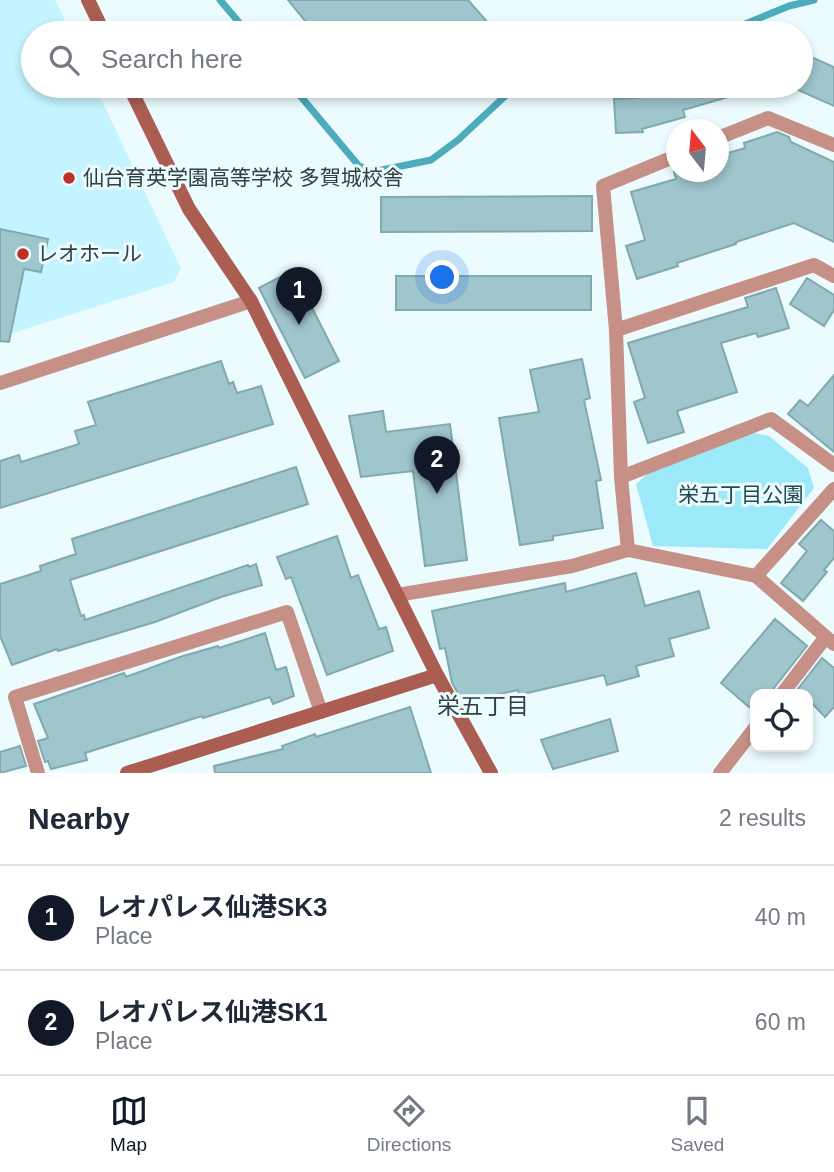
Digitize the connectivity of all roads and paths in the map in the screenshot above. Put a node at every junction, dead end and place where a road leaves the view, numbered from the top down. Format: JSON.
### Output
{"nodes":[{"id":1,"x":88,"y":0,"type":"edge"},
{"id":2,"x":98,"y":21,"type":"edge"},
{"id":3,"x":135,"y":98,"type":"edge"},
{"id":4,"x":729,"y":134,"type":"edge"},
{"id":5,"x":834,"y":145,"type":"edge"},
{"id":6,"x":666,"y":160,"type":"edge"},
{"id":7,"x":834,"y":276,"type":"edge"},
{"id":8,"x":251,"y":301,"type":"junction"},
{"id":9,"x":616,"y":330,"type":"junction"},
{"id":10,"x":0,"y":383,"type":"edge"},
{"id":11,"x":834,"y":465,"type":"edge"},
{"id":12,"x":621,"y":477,"type":"junction"},
{"id":13,"x":834,"y":489,"type":"edge"},
{"id":14,"x":628,"y":550,"type":"junction"},
{"id":15,"x":755,"y":576,"type":"junction"},
{"id":16,"x":397,"y":595,"type":"junction"},
{"id":17,"x":830,"y":641,"type":"edge"},
{"id":18,"x":437,"y":675,"type":"junction"},
{"id":19,"x":787,"y":689,"type":"edge"},
{"id":20,"x":321,"y":712,"type":"junction"},
{"id":21,"x":750,"y":734,"type":"edge"},
{"id":22,"x":38,"y":773,"type":"edge"},
{"id":23,"x":127,"y":773,"type":"edge"},
{"id":24,"x":491,"y":773,"type":"edge"},
{"id":25,"x":720,"y":773,"type":"edge"}],
"edges":[{"from":1,"to":2,"type":"street"},
{"from":3,"to":8,"type":"street"},
{"from":4,"to":5,"type":"street"},
{"from":6,"to":9,"type":"street"},
{"from":7,"to":9,"type":"street"},
{"from":8,"to":10,"type":"street"},
{"from":8,"to":16,"type":"street"},
{"from":9,"to":12,"type":"street"},
{"from":11,"to":12,"type":"street"},
{"from":12,"to":14,"type":"street"},
{"from":13,"to":15,"type":"street"},
{"from":14,"to":15,"type":"street"},
{"from":14,"to":16,"type":"street"},
{"from":15,"to":17,"type":"street"},
{"from":16,"to":18,"type":"street"},
{"from":17,"to":19,"type":"street"},
{"from":18,"to":20,"type":"street"},
{"from":18,"to":24,"type":"street"},
{"from":20,"to":22,"type":"street"},
{"from":20,"to":23,"type":"street"},
{"from":21,"to":25,"type":"street"}]}
